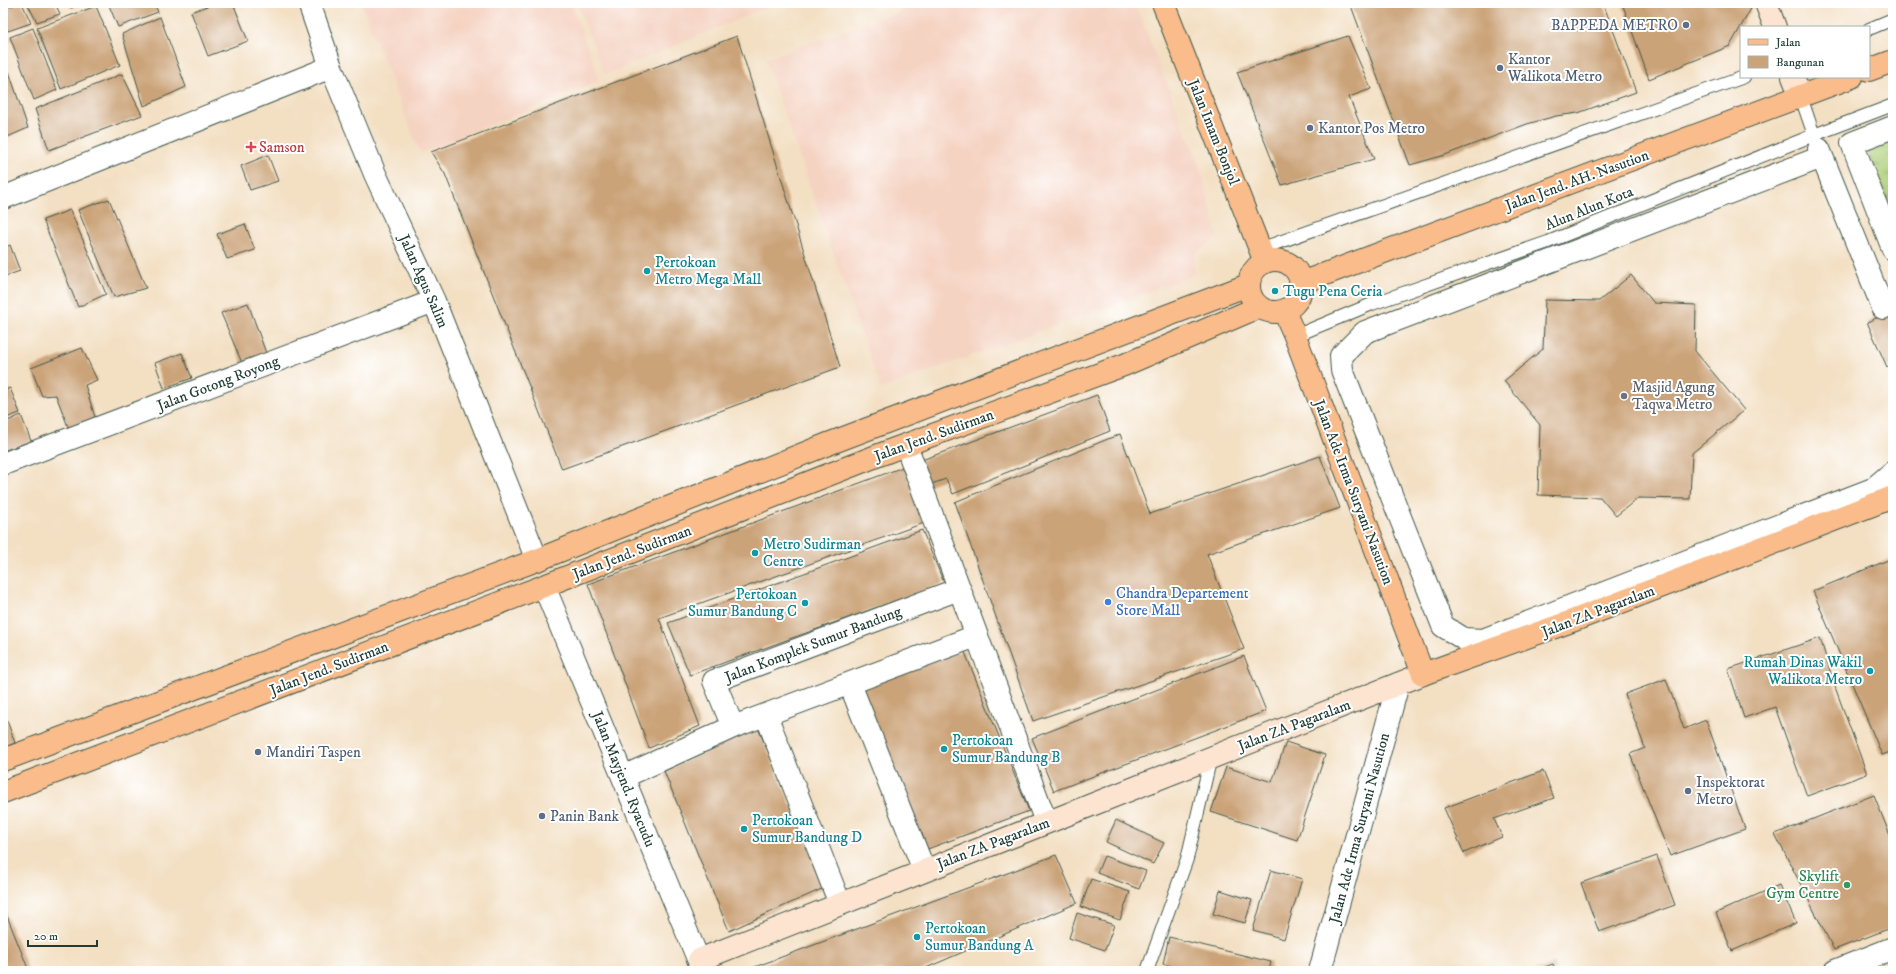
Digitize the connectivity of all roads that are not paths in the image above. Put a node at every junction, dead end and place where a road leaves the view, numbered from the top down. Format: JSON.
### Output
{"nodes":[{"id":1,"x":309,"y":3,"type":"edge"},
{"id":2,"x":1163,"y":3,"type":"edge"},
{"id":3,"x":1766,"y":3,"type":"edge"},
{"id":4,"x":1893,"y":19,"type":"edge"},
{"id":5,"x":1775,"y":26,"type":"edge"},
{"id":6,"x":1870,"y":29,"type":"edge"},
{"id":7,"x":1893,"y":61,"type":"edge"},
{"id":8,"x":331,"y":67,"type":"junction"},
{"id":9,"x":1870,"y":70,"type":"edge"},
{"id":10,"x":1741,"y":78,"type":"edge"},
{"id":11,"x":1793,"y":78,"type":"edge"},
{"id":12,"x":1849,"y":78,"type":"edge"},
{"id":13,"x":1801,"y":97,"type":"junction"},
{"id":14,"x":1893,"y":105,"type":"edge"},
{"id":15,"x":1893,"y":128,"type":"edge"},
{"id":16,"x":1818,"y":147,"type":"junction"},
{"id":17,"x":3,"y":198,"type":"edge"},
{"id":18,"x":1893,"y":249,"type":"edge"},
{"id":19,"x":1262,"y":255,"type":"junction"},
{"id":20,"x":1301,"y":283,"type":"junction"},
{"id":21,"x":1248,"y":285,"type":"junction"},
{"id":22,"x":434,"y":301,"type":"junction"},
{"id":23,"x":1259,"y":307,"type":"junction"},
{"id":24,"x":1883,"y":308,"type":"dead end"},
{"id":25,"x":1284,"y":310,"type":"junction"},
{"id":26,"x":1295,"y":336,"type":"junction"},
{"id":27,"x":906,"y":446,"type":"junction"},
{"id":28,"x":3,"y":464,"type":"edge"},
{"id":29,"x":1893,"y":472,"type":"edge"},
{"id":30,"x":1893,"y":497,"type":"edge"},
{"id":31,"x":537,"y":560,"type":"junction"},
{"id":32,"x":544,"y":586,"type":"junction"},
{"id":33,"x":959,"y":589,"type":"junction"},
{"id":34,"x":976,"y":636,"type":"junction"},
{"id":35,"x":1423,"y":674,"type":"junction"},
{"id":36,"x":850,"y":684,"type":"junction"},
{"id":37,"x":1398,"y":684,"type":"junction"},
{"id":38,"x":766,"y":715,"type":"junction"},
{"id":39,"x":95,"y":726,"type":"junction"},
{"id":40,"x":733,"y":728,"type":"junction"},
{"id":41,"x":106,"y":753,"type":"junction"},
{"id":42,"x":1212,"y":757,"type":"junction"},
{"id":43,"x":3,"y":760,"type":"edge"},
{"id":44,"x":623,"y":777,"type":"junction"},
{"id":45,"x":3,"y":792,"type":"edge"},
{"id":46,"x":1046,"y":822,"type":"junction"},
{"id":47,"x":924,"y":870,"type":"junction"},
{"id":48,"x":840,"y":904,"type":"junction"},
{"id":49,"x":1893,"y":948,"type":"edge"},
{"id":50,"x":701,"y":966,"type":"edge"},
{"id":51,"x":1147,"y":971,"type":"edge"},
{"id":52,"x":1320,"y":971,"type":"edge"},
{"id":53,"x":1835,"y":971,"type":"edge"}],
"edges":[{"from":1,"to":8,"type":"street","name":"Jalan Agus Salim"},
{"from":2,"to":19,"type":"main road","name":"Jalan Imam Bonjol"},
{"from":3,"to":5,"type":"street"},
{"from":4,"to":6,"type":"lane"},
{"from":7,"to":9,"type":"main road"},
{"from":8,"to":17,"type":"street"},
{"from":8,"to":22,"type":"street","name":"Jalan Agus Salim"},
{"from":10,"to":19,"type":"lane"},
{"from":11,"to":13,"type":"street"},
{"from":12,"to":13,"type":"main road","name":"Jalan Jend. AH. Nasution"},
{"from":13,"to":16,"type":"lane"},
{"from":13,"to":20,"type":"main road","name":"Jalan Jend. AH. Nasution"},
{"from":14,"to":16,"type":"lane","name":"Alun Alun Kota"},
{"from":15,"to":18,"type":"street"},
{"from":16,"to":24,"type":"street"},
{"from":16,"to":26,"type":"lane","name":"Alun Alun Kota"},
{"from":16,"to":29,"type":"street"},
{"from":19,"to":20,"type":"main road"},
{"from":19,"to":21,"type":"main road"},
{"from":20,"to":25,"type":"main road"},
{"from":21,"to":23,"type":"main road"},
{"from":21,"to":31,"type":"main road","name":"Jalan Jend. Sudirman"},
{"from":22,"to":28,"type":"street","name":"Jalan Gotong Royong"},
{"from":22,"to":31,"type":"street","name":"Jalan Agus Salim"},
{"from":23,"to":25,"type":"main road"},
{"from":23,"to":27,"type":"main road","name":"Jalan Jend. Sudirman"},
{"from":25,"to":26,"type":"main road","name":"Jalan Ade Irma Suryani Nasution"},
{"from":26,"to":35,"type":"main road","name":"Jalan Ade Irma Suryani Nasution"},
{"from":27,"to":32,"type":"main road","name":"Jalan Jend. Sudirman"},
{"from":27,"to":33,"type":"street"},
{"from":30,"to":35,"type":"main road","name":"Jalan ZA Pagaralam"},
{"from":31,"to":39,"type":"main road","name":"Jalan Jend. Sudirman"},
{"from":32,"to":41,"type":"main road","name":"Jalan Jend. Sudirman"},
{"from":32,"to":44,"type":"street","name":"Jalan Mayjend. Ryacudu"},
{"from":33,"to":34,"type":"street"},
{"from":33,"to":40,"type":"street","name":"Jalan Komplek Sumur Bandung"},
{"from":34,"to":36,"type":"street"},
{"from":34,"to":46,"type":"street"},
{"from":35,"to":37,"type":"street","name":"Jalan ZA Pagaralam"},
{"from":36,"to":38,"type":"street"},
{"from":36,"to":47,"type":"street"},
{"from":37,"to":42,"type":"street","name":"Jalan ZA Pagaralam"},
{"from":37,"to":52,"type":"street","name":"Jalan Ade Irma Suryani Nasution"},
{"from":38,"to":40,"type":"street"},
{"from":38,"to":48,"type":"street"},
{"from":39,"to":41,"type":"main road"},
{"from":39,"to":43,"type":"main road","name":"Jalan Jend. Sudirman"},
{"from":40,"to":44,"type":"street"},
{"from":41,"to":45,"type":"main road","name":"Jalan Jend. Sudirman"},
{"from":42,"to":46,"type":"street","name":"Jalan ZA Pagaralam"},
{"from":42,"to":51,"type":"lane"},
{"from":44,"to":50,"type":"street","name":"Jalan Mayjend. Ryacudu"},
{"from":46,"to":47,"type":"street","name":"Jalan ZA Pagaralam"},
{"from":47,"to":48,"type":"street","name":"Jalan ZA Pagaralam"},
{"from":48,"to":50,"type":"street","name":"Jalan ZA Pagaralam"},
{"from":49,"to":53,"type":"street"}]}
